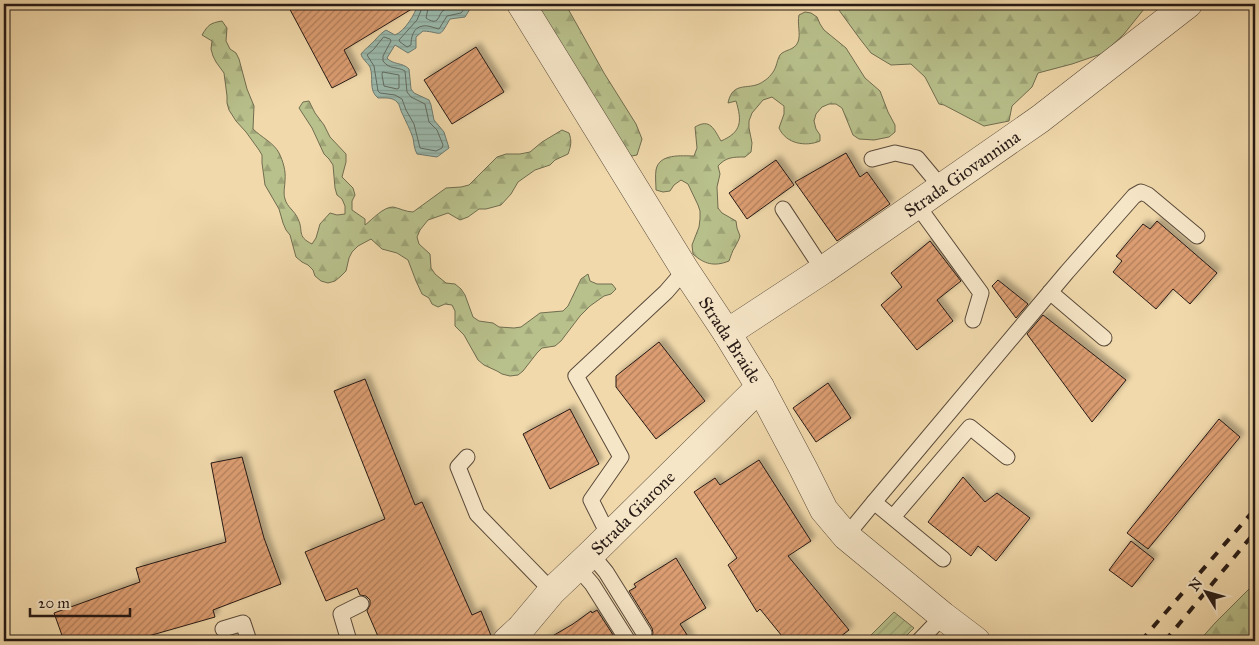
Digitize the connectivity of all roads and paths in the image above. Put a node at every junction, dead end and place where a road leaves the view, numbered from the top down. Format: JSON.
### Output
{"nodes":[{"id":1,"x":521,"y":4,"type":"edge"},
{"id":2,"x":1188,"y":4,"type":"edge"},
{"id":3,"x":872,"y":159,"type":"dead end"},
{"id":4,"x":942,"y":188,"type":"junction"},
{"id":5,"x":917,"y":205,"type":"junction"},
{"id":6,"x":783,"y":209,"type":"dead end"},
{"id":7,"x":1197,"y":236,"type":"dead end"},
{"id":8,"x":685,"y":270,"type":"junction"},
{"id":9,"x":823,"y":270,"type":"junction"},
{"id":10,"x":1050,"y":292,"type":"junction"},
{"id":11,"x":973,"y":320,"type":"dead end"},
{"id":12,"x":727,"y":333,"type":"junction"},
{"id":13,"x":1104,"y":338,"type":"dead end"},
{"id":14,"x":760,"y":386,"type":"junction"},
{"id":15,"x":467,"y":457,"type":"dead end"},
{"id":16,"x":1007,"y":457,"type":"dead end"},
{"id":17,"x":874,"y":502,"type":"junction"},
{"id":18,"x":893,"y":518,"type":"junction"},
{"id":19,"x":846,"y":536,"type":"junction"},
{"id":20,"x":591,"y":554,"type":"junction"},
{"id":21,"x":944,"y":559,"type":"dead end"},
{"id":22,"x":552,"y":592,"type":"junction"},
{"id":23,"x":361,"y":604,"type":"dead end"},
{"id":24,"x":944,"y":616,"type":"junction"},
{"id":25,"x":222,"y":628,"type":"dead end"},
{"id":26,"x":644,"y":633,"type":"dead end"},
{"id":27,"x":249,"y":641,"type":"edge"},
{"id":28,"x":349,"y":641,"type":"edge"},
{"id":29,"x":508,"y":641,"type":"edge"},
{"id":30,"x":628,"y":641,"type":"edge"},
{"id":31,"x":919,"y":641,"type":"edge"},
{"id":32,"x":976,"y":641,"type":"edge"}],
"edges":[{"from":1,"to":8,"type":"street","name":"Strada Braide"},
{"from":2,"to":4,"type":"street","name":"Strada Giovannina"},
{"from":3,"to":4,"type":"lane"},
{"from":4,"to":5,"type":"street","name":"Strada Giovannina"},
{"from":5,"to":9,"type":"street","name":"Strada Giovannina"},
{"from":5,"to":11,"type":"lane"},
{"from":6,"to":9,"type":"lane"},
{"from":7,"to":10,"type":"lane"},
{"from":8,"to":12,"type":"street","name":"Strada Braide"},
{"from":8,"to":20,"type":"lane"},
{"from":9,"to":12,"type":"street","name":"Strada Giovannina"},
{"from":10,"to":13,"type":"lane"},
{"from":10,"to":17,"type":"lane"},
{"from":12,"to":14,"type":"street","name":"Strada Braide"},
{"from":14,"to":19,"type":"street","name":"Strada Braide"},
{"from":14,"to":20,"type":"street","name":"Strada Giarone"},
{"from":15,"to":22,"type":"lane"},
{"from":16,"to":18,"type":"lane"},
{"from":17,"to":18,"type":"lane"},
{"from":17,"to":19,"type":"lane"},
{"from":18,"to":21,"type":"lane"},
{"from":19,"to":24,"type":"street","name":"Strada Braide"},
{"from":20,"to":22,"type":"street","name":"Strada Giarone"},
{"from":20,"to":26,"type":"lane"},
{"from":20,"to":30,"type":"lane"},
{"from":22,"to":29,"type":"street","name":"Strada Giarone"},
{"from":23,"to":28,"type":"lane"},
{"from":24,"to":31,"type":"lane"},
{"from":24,"to":32,"type":"street","name":"Strada Braide"},
{"from":25,"to":27,"type":"lane"}]}
